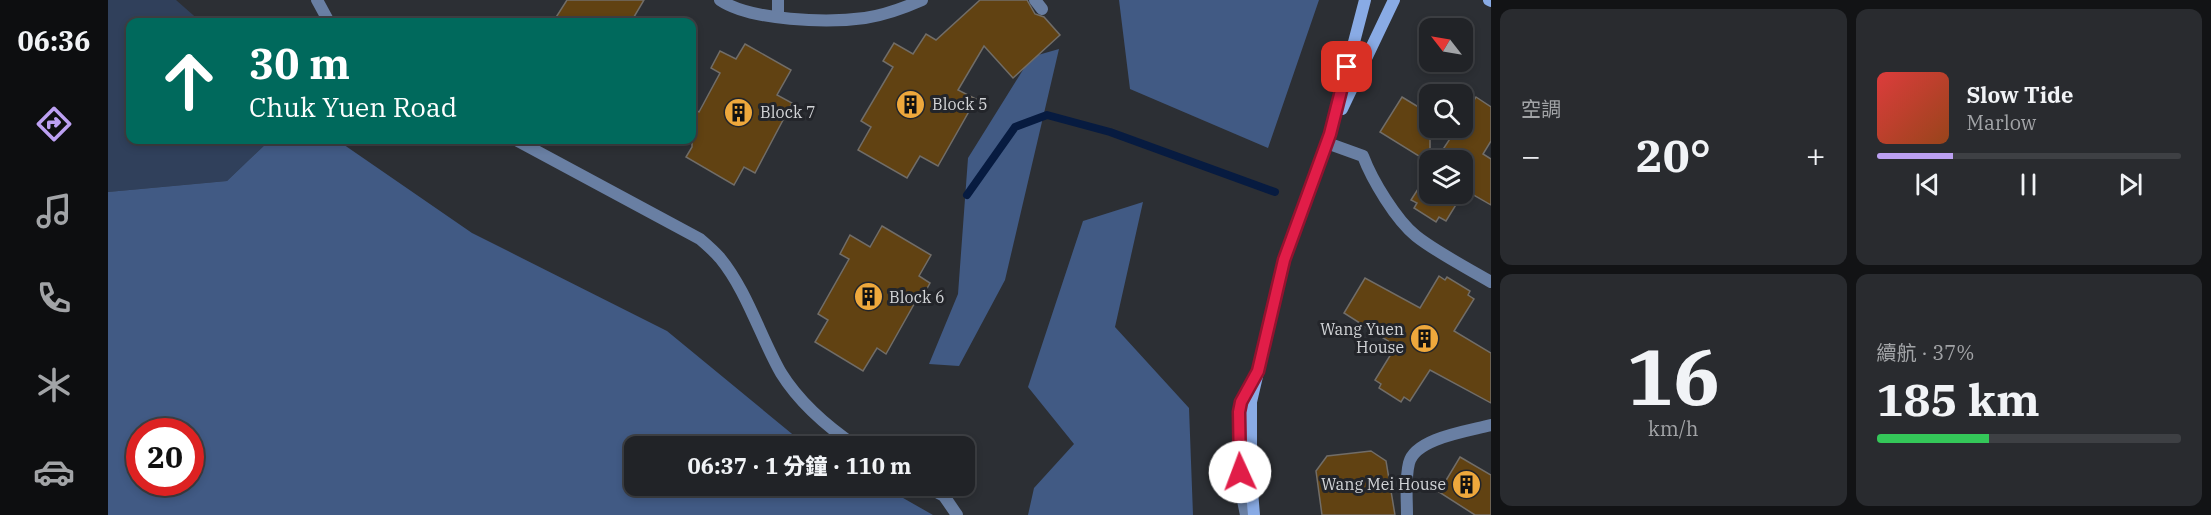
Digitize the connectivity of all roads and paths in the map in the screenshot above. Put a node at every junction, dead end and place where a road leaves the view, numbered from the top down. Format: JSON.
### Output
{"nodes":[{"id":1,"x":317,"y":0,"type":"edge"},
{"id":2,"x":720,"y":0,"type":"edge"},
{"id":3,"x":778,"y":0,"type":"edge"},
{"id":4,"x":922,"y":0,"type":"edge"},
{"id":5,"x":1365,"y":0,"type":"edge"},
{"id":6,"x":1394,"y":0,"type":"edge"},
{"id":7,"x":778,"y":16,"type":"junction"},
{"id":8,"x":327,"y":18,"type":"edge"},
{"id":9,"x":1328,"y":138,"type":"junction"},
{"id":10,"x":523,"y":144,"type":"edge"},
{"id":11,"x":1491,"y":282,"type":"edge"},
{"id":12,"x":1258,"y":371,"type":"junction"},
{"id":13,"x":1491,"y":424,"type":"edge"},
{"id":14,"x":843,"y":436,"type":"edge"},
{"id":15,"x":944,"y":496,"type":"edge"},
{"id":16,"x":957,"y":515,"type":"edge"},
{"id":17,"x":1246,"y":515,"type":"edge"},
{"id":18,"x":1254,"y":515,"type":"edge"},
{"id":19,"x":1407,"y":515,"type":"edge"}],
"edges":[{"from":1,"to":8,"type":"street"},
{"from":2,"to":7,"type":"street"},
{"from":3,"to":7,"type":"street"},
{"from":4,"to":7,"type":"street"},
{"from":5,"to":9,"type":"main road"},
{"from":6,"to":9,"type":"main road"},
{"from":9,"to":11,"type":"street"},
{"from":9,"to":12,"type":"main road"},
{"from":10,"to":14,"type":"street"},
{"from":12,"to":17,"type":"street"},
{"from":12,"to":18,"type":"main road"},
{"from":13,"to":19,"type":"street"},
{"from":15,"to":16,"type":"street"}]}
